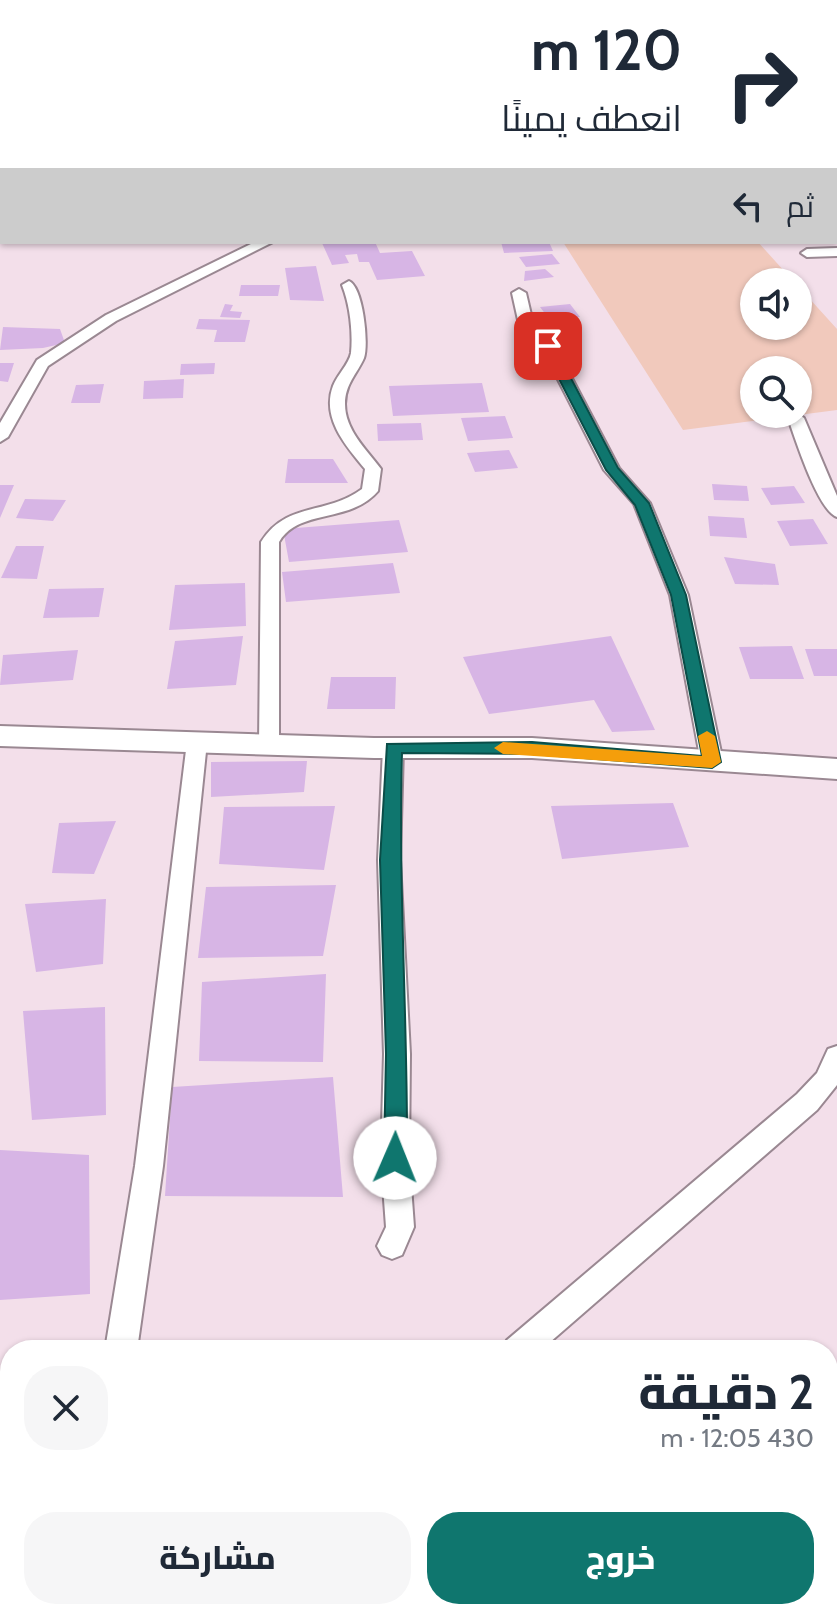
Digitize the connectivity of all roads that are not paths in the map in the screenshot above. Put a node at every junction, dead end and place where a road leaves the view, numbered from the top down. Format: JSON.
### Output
{"nodes":[{"id":1,"x":261,"y":244,"type":"edge"},
{"id":2,"x":837,"y":252,"type":"edge"},
{"id":3,"x":807,"y":253,"type":"dead end"},
{"id":4,"x":349,"y":285,"type":"dead end"},
{"id":5,"x":519,"y":293,"type":"dead end"},
{"id":6,"x":800,"y":428,"type":"edge"},
{"id":7,"x":0,"y":437,"type":"edge"},
{"id":8,"x":837,"y":512,"type":"edge"},
{"id":9,"x":0,"y":736,"type":"edge"},
{"id":10,"x":197,"y":742,"type":"junction"},
{"id":11,"x":269,"y":745,"type":"junction"},
{"id":12,"x":393,"y":748,"type":"junction"},
{"id":13,"x":712,"y":762,"type":"junction"},
{"id":14,"x":837,"y":769,"type":"edge"},
{"id":15,"x":837,"y":1056,"type":"edge"},
{"id":16,"x":392,"y":1246,"type":"dead end"},
{"id":17,"x":123,"y":1340,"type":"edge"},
{"id":18,"x":530,"y":1340,"type":"edge"}],
"edges":[{"from":1,"to":7,"type":"street"},
{"from":2,"to":3,"type":"street"},
{"from":4,"to":11,"type":"street"},
{"from":5,"to":13,"type":"street"},
{"from":6,"to":8,"type":"street"},
{"from":9,"to":10,"type":"street"},
{"from":10,"to":11,"type":"street"},
{"from":10,"to":17,"type":"street"},
{"from":11,"to":12,"type":"street"},
{"from":12,"to":13,"type":"street"},
{"from":12,"to":16,"type":"street"},
{"from":13,"to":14,"type":"street"},
{"from":15,"to":18,"type":"street"}]}
